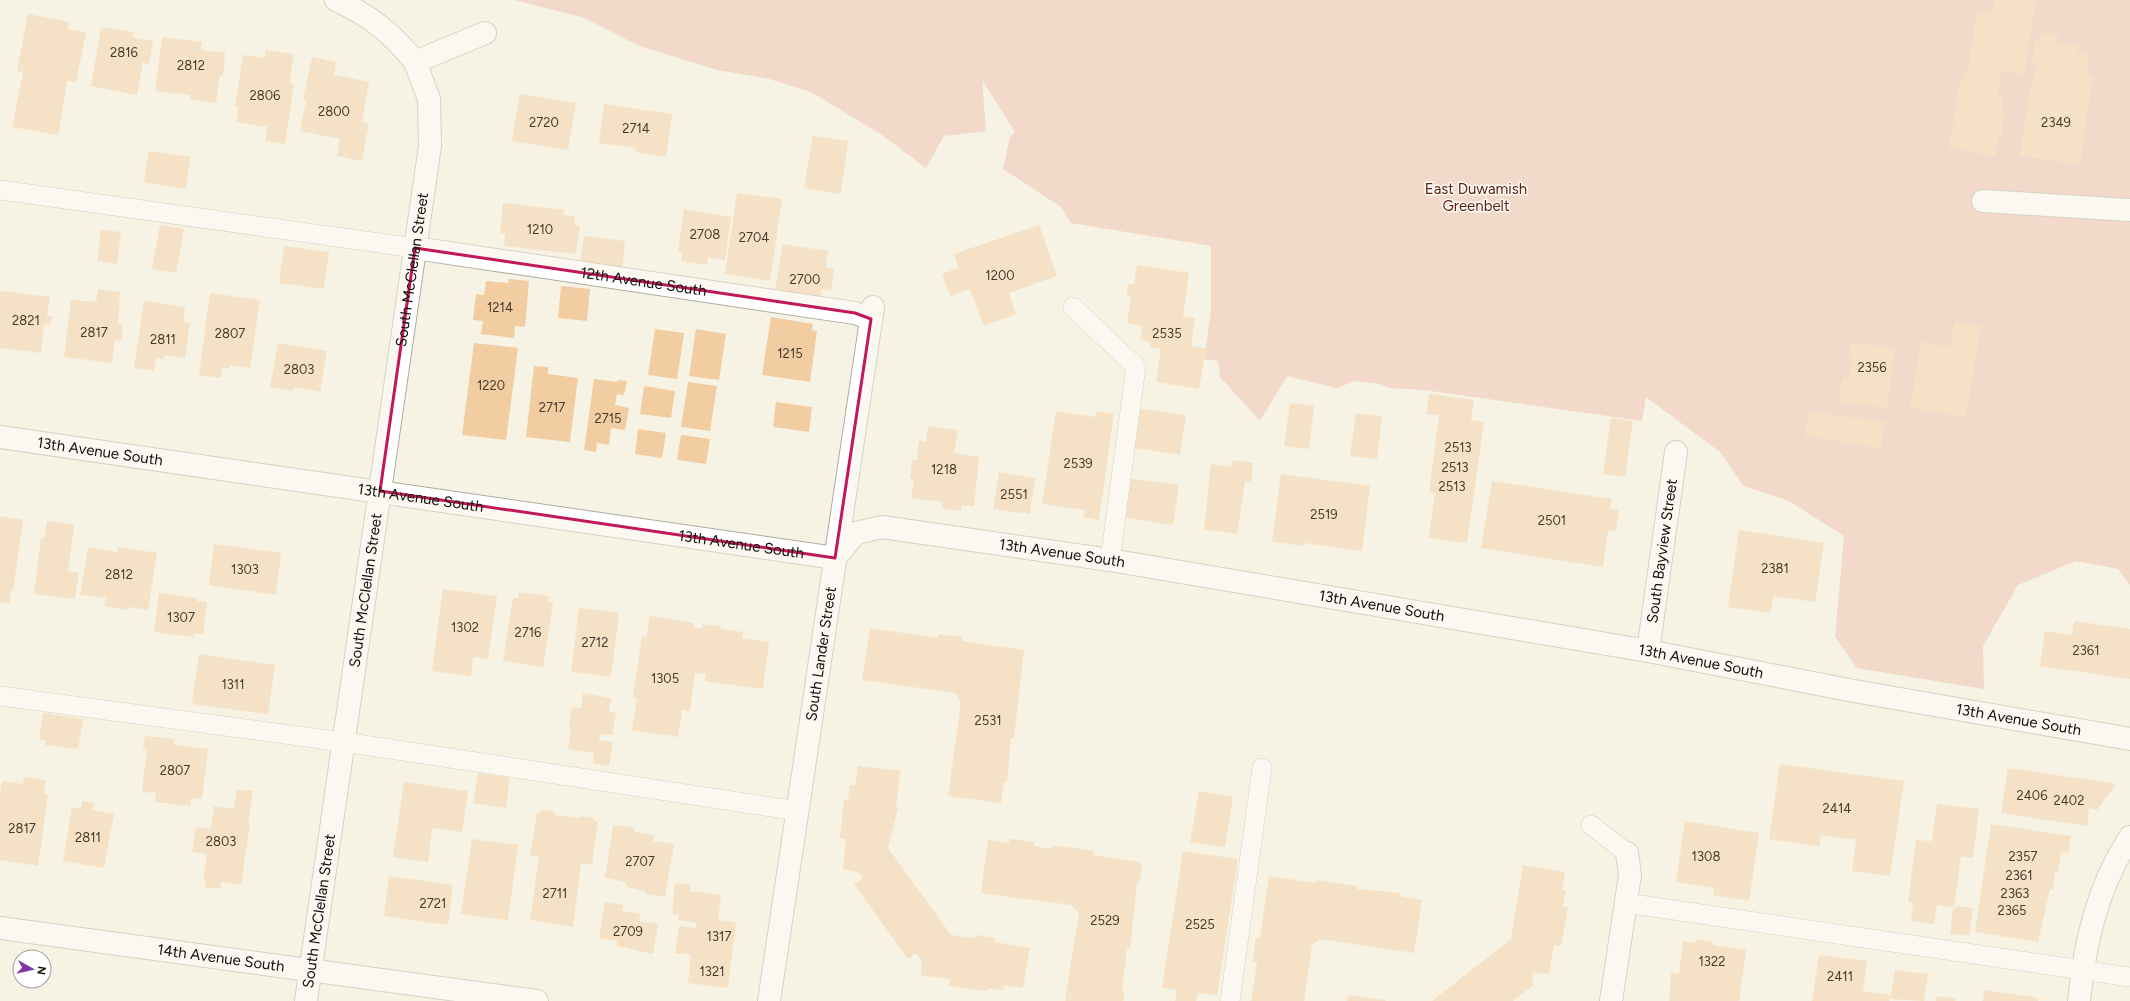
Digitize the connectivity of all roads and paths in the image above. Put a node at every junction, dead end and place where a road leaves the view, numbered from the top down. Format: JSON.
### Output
{"nodes":[{"id":1,"x":336,"y":0,"type":"edge"},
{"id":2,"x":485,"y":32,"type":"dead end"},
{"id":3,"x":415,"y":62,"type":"junction"},
{"id":4,"x":0,"y":190,"type":"edge"},
{"id":5,"x":1983,"y":201,"type":"dead end"},
{"id":6,"x":2130,"y":210,"type":"edge"},
{"id":7,"x":416,"y":248,"type":"junction"},
{"id":8,"x":1073,"y":307,"type":"dead end"},
{"id":9,"x":872,"y":313,"type":"joint"},
{"id":10,"x":0,"y":437,"type":"edge"},
{"id":11,"x":1676,"y":452,"type":"dead end"},
{"id":12,"x":380,"y":491,"type":"junction"},
{"id":13,"x":835,"y":558,"type":"junction"},
{"id":14,"x":1110,"y":560,"type":"junction"},
{"id":15,"x":1648,"y":651,"type":"junction"},
{"id":16,"x":0,"y":696,"type":"edge"},
{"id":17,"x":2130,"y":739,"type":"edge"},
{"id":18,"x":344,"y":742,"type":"junction"},
{"id":19,"x":1262,"y":768,"type":"dead end"},
{"id":20,"x":798,"y":811,"type":"junction"},
{"id":21,"x":1591,"y":825,"type":"dead end"},
{"id":22,"x":2130,"y":837,"type":"edge"},
{"id":23,"x":1627,"y":853,"type":"joint"},
{"id":24,"x":1626,"y":903,"type":"junction"},
{"id":25,"x":0,"y":928,"type":"edge"},
{"id":26,"x":311,"y":970,"type":"junction"},
{"id":27,"x":2082,"y":971,"type":"junction"},
{"id":28,"x":2130,"y":978,"type":"edge"},
{"id":29,"x":306,"y":1001,"type":"edge"},
{"id":30,"x":537,"y":1001,"type":"edge"},
{"id":31,"x":769,"y":1001,"type":"edge"},
{"id":32,"x":1230,"y":1001,"type":"edge"},
{"id":33,"x":1611,"y":1001,"type":"edge"},
{"id":34,"x":2079,"y":1001,"type":"edge"}],
"edges":[{"from":1,"to":3,"type":"street"},
{"from":2,"to":3,"type":"street"},
{"from":3,"to":7,"type":"street","name":"South McClellan Street"},
{"from":4,"to":7,"type":"lane"},
{"from":5,"to":6,"type":"street"},
{"from":7,"to":9,"type":"street","name":"12th Avenue South"},
{"from":7,"to":12,"type":"street","name":"South McClellan Street"},
{"from":8,"to":14,"type":"lane"},
{"from":9,"to":13,"type":"street","name":"South Lander Street"},
{"from":10,"to":12,"type":"street","name":"13th Avenue South"},
{"from":11,"to":15,"type":"street","name":"South Bayview Street"},
{"from":12,"to":13,"type":"street","name":"13th Avenue South"},
{"from":12,"to":18,"type":"street","name":"South McClellan Street"},
{"from":13,"to":14,"type":"street","name":"13th Avenue South"},
{"from":13,"to":20,"type":"street","name":"South Lander Street"},
{"from":14,"to":15,"type":"street","name":"13th Avenue South"},
{"from":15,"to":17,"type":"street","name":"13th Avenue South"},
{"from":16,"to":18,"type":"lane"},
{"from":18,"to":20,"type":"lane"},
{"from":18,"to":26,"type":"street","name":"South McClellan Street"},
{"from":19,"to":32,"type":"lane"},
{"from":20,"to":31,"type":"street","name":"South Lander Street"},
{"from":21,"to":23,"type":"lane"},
{"from":22,"to":27,"type":"street"},
{"from":23,"to":24,"type":"street"},
{"from":24,"to":27,"type":"lane"},
{"from":24,"to":33,"type":"street"},
{"from":25,"to":26,"type":"street","name":"14th Avenue South"},
{"from":26,"to":29,"type":"street","name":"South McClellan Street"},
{"from":26,"to":30,"type":"street","name":"14th Avenue South"},
{"from":27,"to":28,"type":"lane"},
{"from":27,"to":34,"type":"street"}]}
